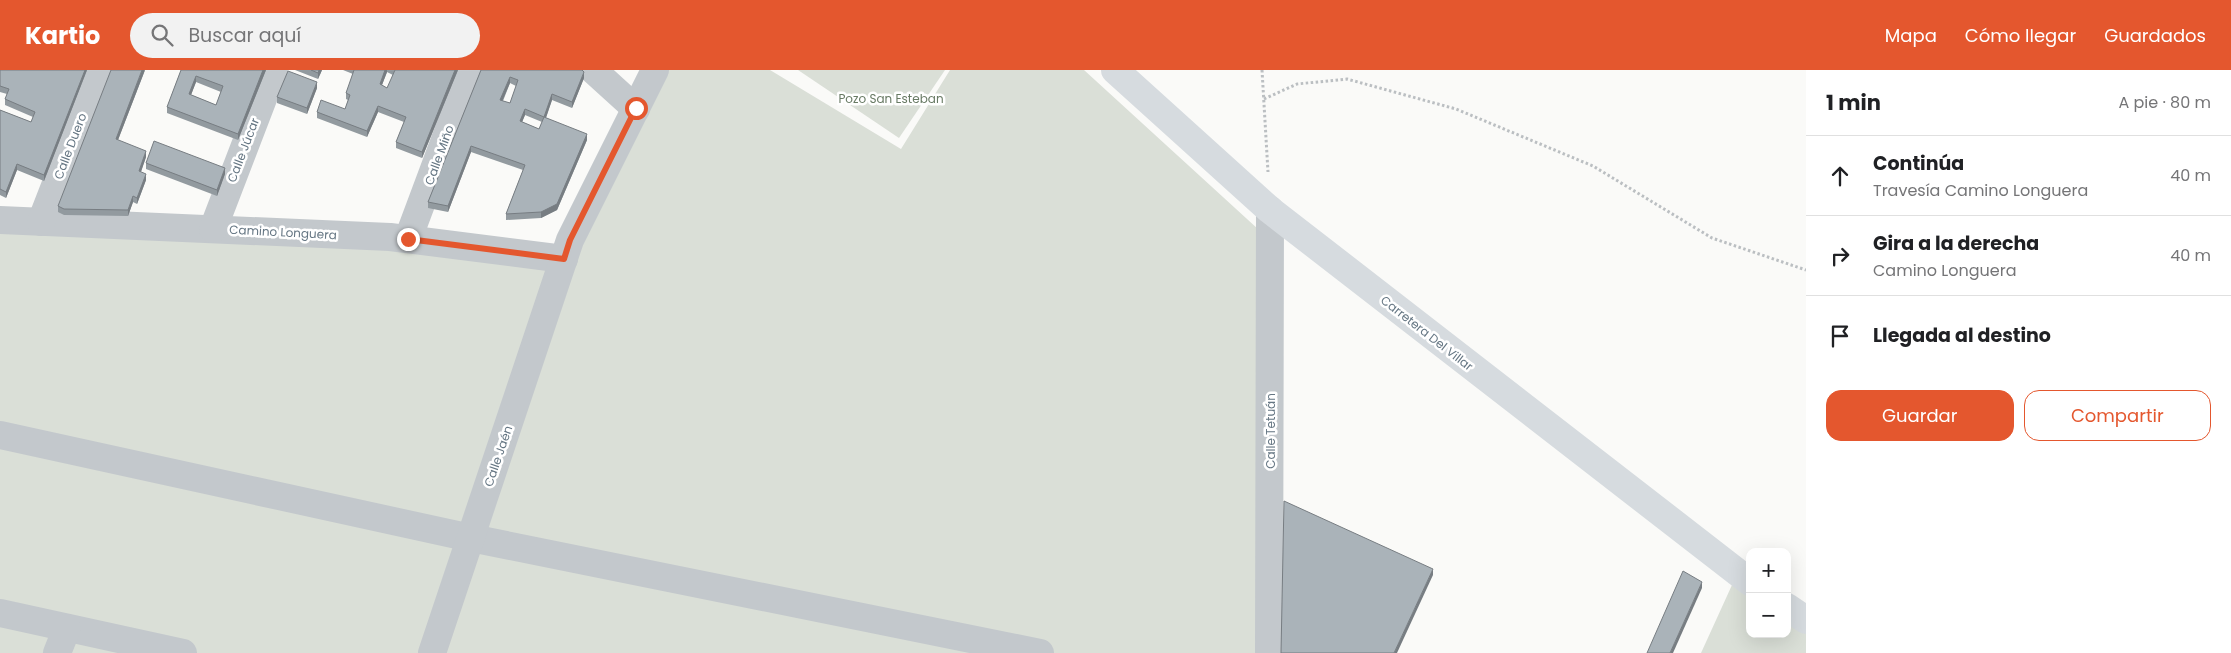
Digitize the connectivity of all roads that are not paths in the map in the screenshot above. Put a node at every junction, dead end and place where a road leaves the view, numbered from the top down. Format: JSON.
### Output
{"nodes":[{"id":1,"x":100,"y":70,"type":"edge"},
{"id":2,"x":274,"y":70,"type":"edge"},
{"id":3,"x":471,"y":70,"type":"edge"},
{"id":4,"x":593,"y":70,"type":"edge"},
{"id":5,"x":655,"y":70,"type":"edge"},
{"id":6,"x":1115,"y":70,"type":"edge"},
{"id":7,"x":636,"y":108,"type":"junction"},
{"id":8,"x":1270,"y":210,"type":"junction"},
{"id":9,"x":0,"y":220,"type":"edge"},
{"id":10,"x":41,"y":222,"type":"junction"},
{"id":11,"x":213,"y":229,"type":"junction"},
{"id":12,"x":408,"y":239,"type":"junction"},
{"id":13,"x":564,"y":259,"type":"junction"},
{"id":14,"x":0,"y":436,"type":"edge"},
{"id":15,"x":471,"y":538,"type":"junction"},
{"id":16,"x":1746,"y":579,"type":"edge"},
{"id":17,"x":1791,"y":610,"type":"edge"},
{"id":18,"x":0,"y":613,"type":"edge"},
{"id":19,"x":1806,"y":620,"type":"edge"},
{"id":20,"x":67,"y":628,"type":"junction"},
{"id":21,"x":57,"y":653,"type":"edge"},
{"id":22,"x":183,"y":653,"type":"edge"},
{"id":23,"x":432,"y":653,"type":"edge"},
{"id":24,"x":1040,"y":653,"type":"edge"},
{"id":25,"x":1269,"y":653,"type":"edge"}],
"edges":[{"from":1,"to":10,"type":"street","name":"Calle Duero"},
{"from":2,"to":11,"type":"street","name":"Calle Júcar"},
{"from":3,"to":12,"type":"street","name":"Calle Miño"},
{"from":4,"to":7,"type":"street"},
{"from":5,"to":7,"type":"street","name":"Calle Jaén"},
{"from":6,"to":8,"type":"street","name":"Carretera Del Villar"},
{"from":7,"to":13,"type":"street","name":"Calle Jaén"},
{"from":8,"to":16,"type":"street","name":"Carretera Del Villar"},
{"from":8,"to":25,"type":"street","name":"Calle Tetuán"},
{"from":9,"to":10,"type":"street","name":"Camino Longuera"},
{"from":10,"to":11,"type":"street","name":"Camino Longuera"},
{"from":11,"to":12,"type":"street","name":"Camino Longuera"},
{"from":12,"to":13,"type":"street","name":"Camino Longuera"},
{"from":13,"to":15,"type":"street","name":"Calle Jaén"},
{"from":14,"to":15,"type":"street"},
{"from":15,"to":23,"type":"street","name":"Calle Jaén"},
{"from":15,"to":24,"type":"street"},
{"from":17,"to":19,"type":"street"},
{"from":18,"to":20,"type":"street"},
{"from":20,"to":21,"type":"street"},
{"from":20,"to":22,"type":"street"}]}
